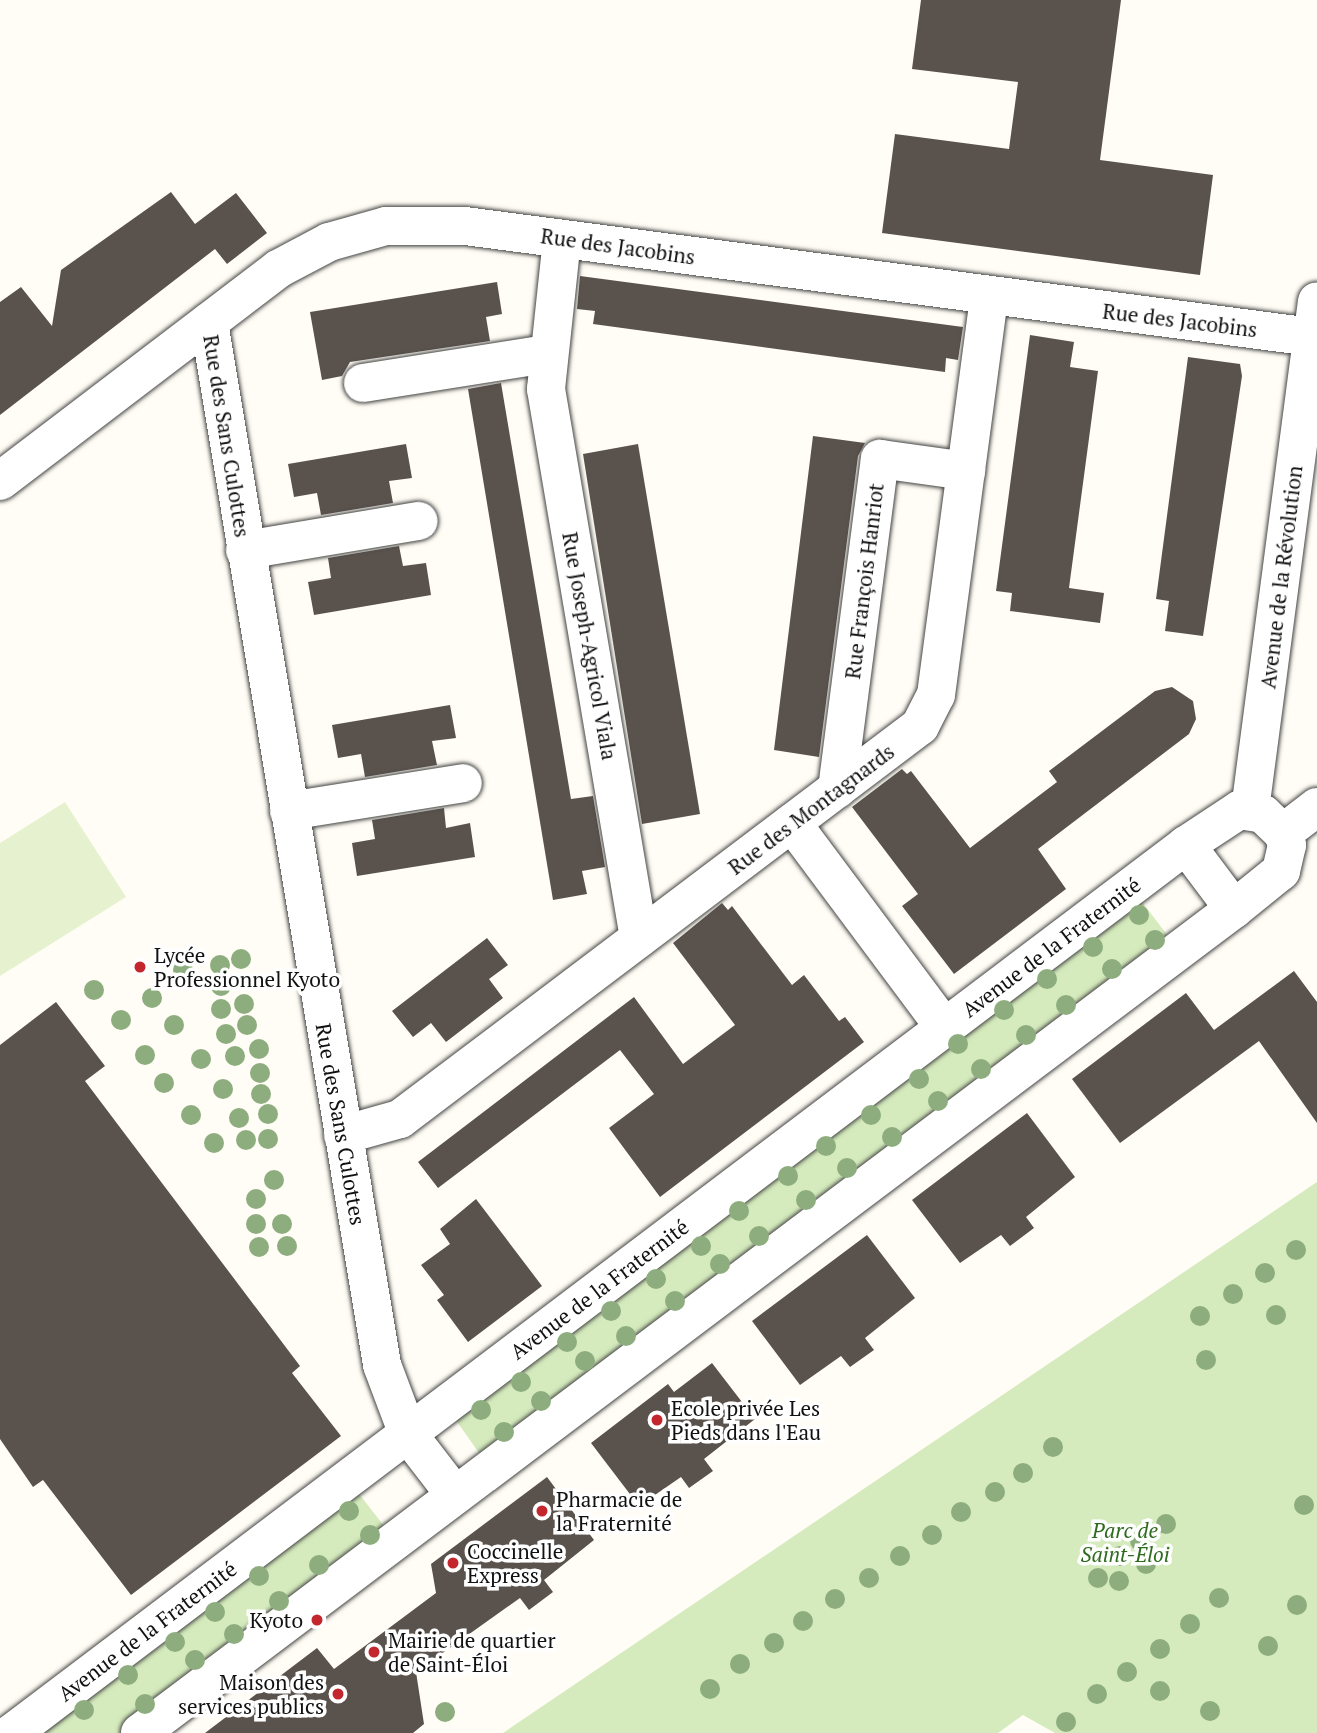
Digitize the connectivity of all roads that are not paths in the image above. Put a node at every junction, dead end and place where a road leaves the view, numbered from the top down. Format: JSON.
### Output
{"nodes":[{"id":1,"x":562,"y":239,"type":"junction"},
{"id":2,"x":989,"y":296,"type":"junction"},
{"id":3,"x":1315,"y":319,"type":"edge"},
{"id":4,"x":209,"y":322,"type":"junction"},
{"id":5,"x":547,"y":354,"type":"junction"},
{"id":6,"x":363,"y":383,"type":"dead end"},
{"id":7,"x":966,"y":471,"type":"junction"},
{"id":8,"x":0,"y":481,"type":"edge"},
{"id":9,"x":419,"y":521,"type":"dead end"},
{"id":10,"x":245,"y":550,"type":"junction"},
{"id":11,"x":463,"y":782,"type":"dead end"},
{"id":12,"x":837,"y":789,"type":"junction"},
{"id":13,"x":1317,"y":807,"type":"edge"},
{"id":14,"x":1250,"y":810,"type":"junction"},
{"id":15,"x":289,"y":811,"type":"junction"},
{"id":16,"x":792,"y":823,"type":"junction"},
{"id":17,"x":1283,"y":833,"type":"junction"},
{"id":18,"x":1186,"y":845,"type":"junction"},
{"id":19,"x":1234,"y":909,"type":"junction"},
{"id":20,"x":639,"y":938,"type":"junction"},
{"id":21,"x":945,"y":1028,"type":"junction"},
{"id":22,"x":343,"y":1135,"type":"junction"},
{"id":23,"x":408,"y":1434,"type":"junction"},
{"id":24,"x":455,"y":1495,"type":"junction"},
{"id":25,"x":12,"y":1733,"type":"edge"},
{"id":26,"x":140,"y":1733,"type":"edge"}],
"edges":[{"from":1,"to":2,"type":"street","name":"Rue des Jacobins"},
{"from":1,"to":4,"type":"street","name":"Rue des Jacobins"},
{"from":1,"to":5,"type":"street","name":"Rue Joseph-Agricol Viala"},
{"from":2,"to":3,"type":"street","name":"Rue des Jacobins"},
{"from":2,"to":7,"type":"street","name":"Rue des Montagnards"},
{"from":3,"to":14,"type":"street","name":"Avenue de la Révolution"},
{"from":4,"to":8,"type":"street","name":"Rue des Jacobins"},
{"from":4,"to":10,"type":"street","name":"Rue des Sans Culottes"},
{"from":5,"to":6,"type":"street"},
{"from":5,"to":20,"type":"street","name":"Rue Joseph-Agricol Viala"},
{"from":7,"to":12,"type":"street","name":"Rue des Montagnards"},
{"from":7,"to":12,"type":"street","name":"Rue François Hanriot"},
{"from":9,"to":10,"type":"street","name":"Rue des Sans Culottes"},
{"from":10,"to":15,"type":"street","name":"Rue des Sans Culottes"},
{"from":11,"to":15,"type":"street"},
{"from":12,"to":16,"type":"street","name":"Rue des Montagnards"},
{"from":13,"to":17,"type":"street"},
{"from":14,"to":17,"type":"street"},
{"from":14,"to":18,"type":"street"},
{"from":15,"to":22,"type":"street","name":"Rue des Sans Culottes"},
{"from":16,"to":20,"type":"street","name":"Rue des Montagnards"},
{"from":16,"to":21,"type":"street"},
{"from":17,"to":19,"type":"street"},
{"from":18,"to":19,"type":"street"},
{"from":18,"to":21,"type":"street","name":"Avenue de la Fraternité"},
{"from":19,"to":24,"type":"street"},
{"from":20,"to":22,"type":"street","name":"Rue des Montagnards"},
{"from":21,"to":23,"type":"street","name":"Avenue de la Fraternité"},
{"from":22,"to":23,"type":"street","name":"Rue des Sans Culottes"},
{"from":23,"to":24,"type":"street","name":"Rue des Sans Culottes"},
{"from":23,"to":25,"type":"street","name":"Avenue de la Fraternité"},
{"from":24,"to":26,"type":"street"}]}
